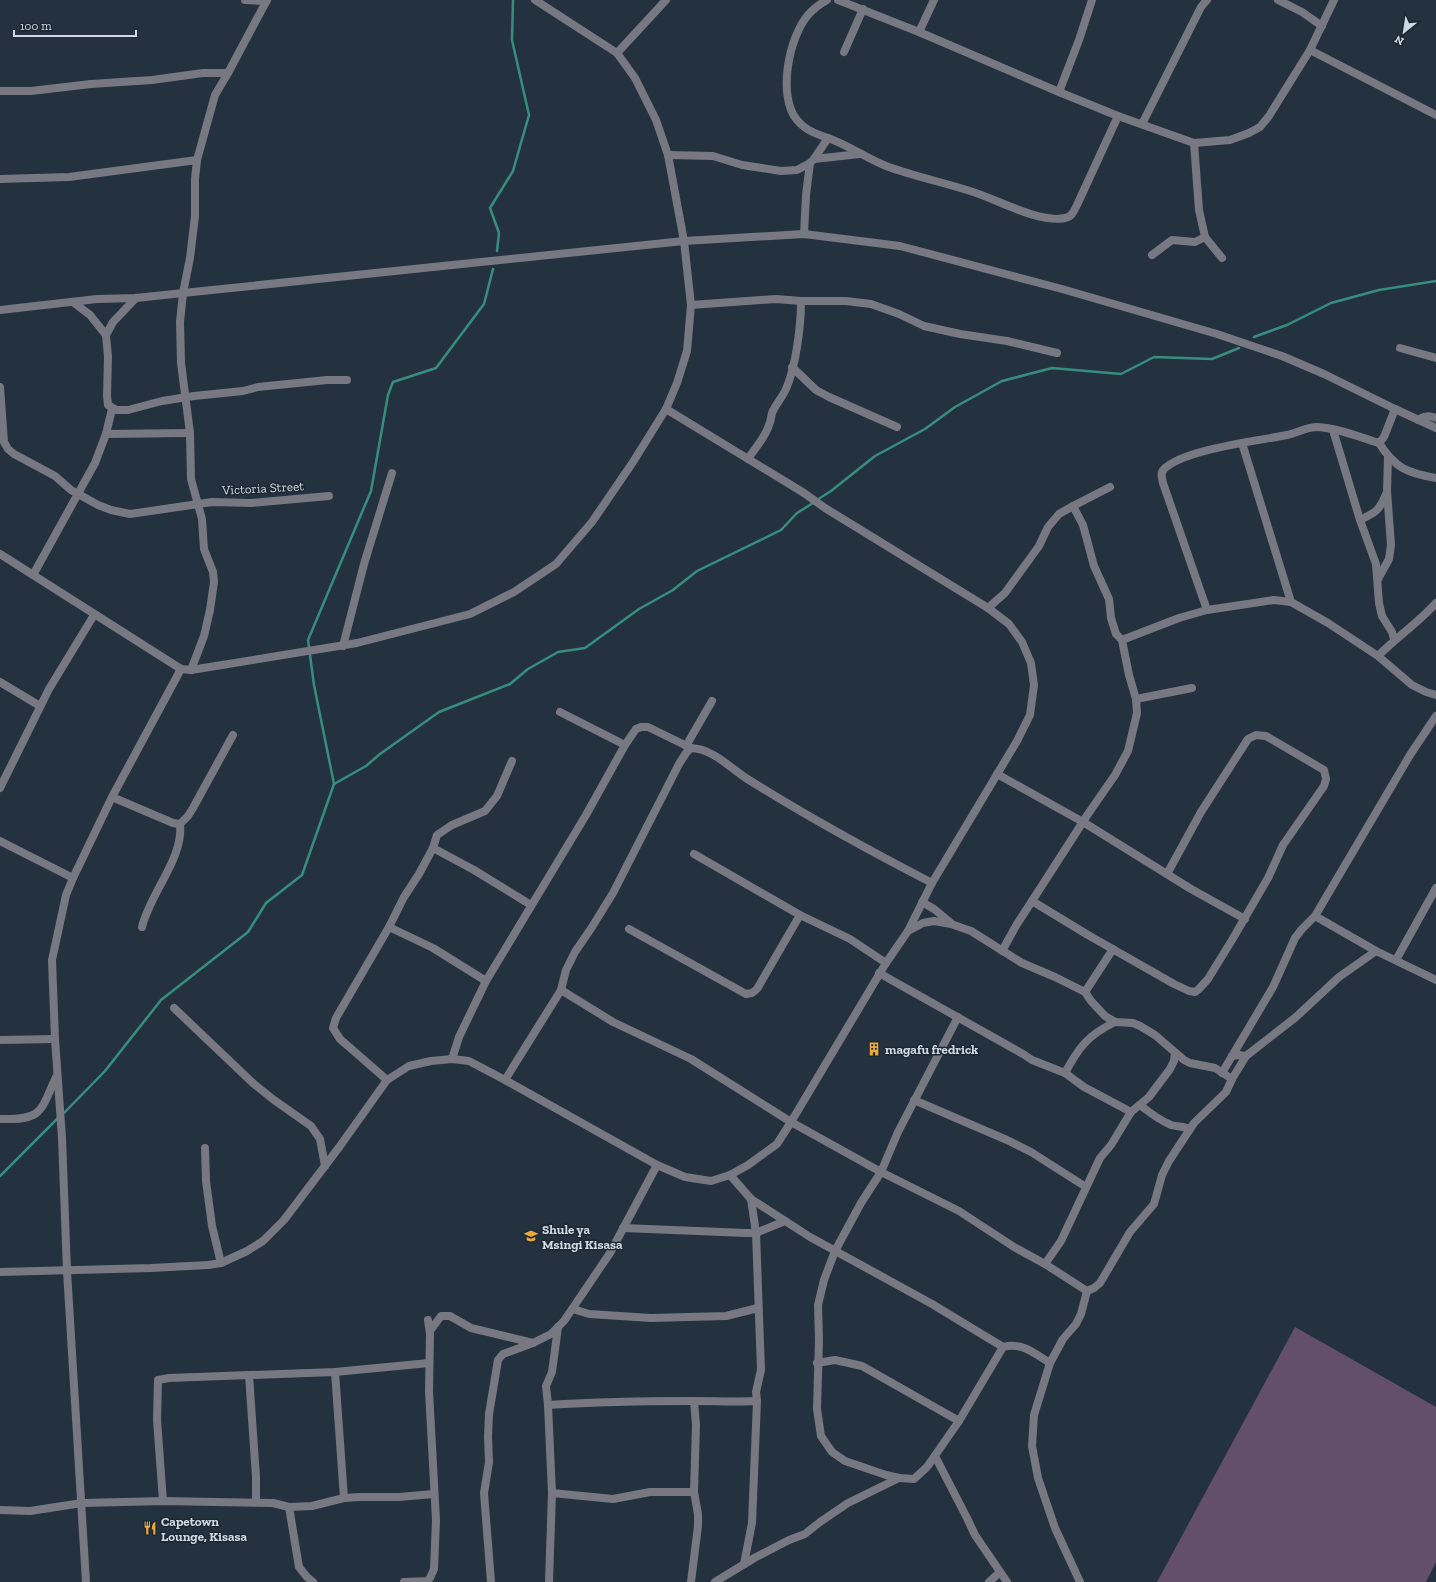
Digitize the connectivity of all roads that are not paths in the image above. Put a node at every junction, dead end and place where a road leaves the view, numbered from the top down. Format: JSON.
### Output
{"nodes":[{"id":1,"x":245,"y":0,"type":"edge"},
{"id":2,"x":535,"y":0,"type":"edge"},
{"id":3,"x":666,"y":0,"type":"edge"},
{"id":4,"x":827,"y":0,"type":"edge"},
{"id":5,"x":838,"y":0,"type":"edge"},
{"id":6,"x":934,"y":0,"type":"edge"},
{"id":7,"x":1092,"y":0,"type":"edge"},
{"id":8,"x":1207,"y":0,"type":"edge"},
{"id":9,"x":1278,"y":0,"type":"edge"},
{"id":10,"x":1334,"y":0,"type":"edge"},
{"id":11,"x":266,"y":1,"type":"edge"},
{"id":12,"x":863,"y":9,"type":"junction"},
{"id":13,"x":1322,"y":26,"type":"junction"},
{"id":14,"x":918,"y":32,"type":"junction"},
{"id":15,"x":1310,"y":50,"type":"junction"},
{"id":16,"x":844,"y":52,"type":"dead end"},
{"id":17,"x":617,"y":53,"type":"junction"},
{"id":18,"x":228,"y":72,"type":"junction"},
{"id":19,"x":0,"y":91,"type":"edge"},
{"id":20,"x":1059,"y":92,"type":"junction"},
{"id":21,"x":1436,"y":115,"type":"edge"},
{"id":22,"x":1118,"y":116,"type":"junction"},
{"id":23,"x":1142,"y":124,"type":"junction"},
{"id":24,"x":828,"y":138,"type":"junction"},
{"id":25,"x":1194,"y":143,"type":"junction"},
{"id":26,"x":860,"y":154,"type":"junction"},
{"id":27,"x":668,"y":155,"type":"junction"},
{"id":28,"x":197,"y":160,"type":"junction"},
{"id":29,"x":812,"y":161,"type":"junction"},
{"id":30,"x":0,"y":179,"type":"edge"},
{"id":31,"x":804,"y":234,"type":"junction"},
{"id":32,"x":1205,"y":237,"type":"junction"},
{"id":33,"x":684,"y":241,"type":"junction"},
{"id":34,"x":1152,"y":255,"type":"dead end"},
{"id":35,"x":1222,"y":258,"type":"dead end"},
{"id":36,"x":183,"y":293,"type":"junction"},
{"id":37,"x":136,"y":298,"type":"junction"},
{"id":38,"x":801,"y":301,"type":"junction"},
{"id":39,"x":73,"y":302,"type":"junction"},
{"id":40,"x":691,"y":305,"type":"junction"},
{"id":41,"x":0,"y":310,"type":"edge"},
{"id":42,"x":106,"y":335,"type":"junction"},
{"id":43,"x":1400,"y":348,"type":"dead end"},
{"id":44,"x":1057,"y":353,"type":"dead end"},
{"id":45,"x":1436,"y":358,"type":"edge"},
{"id":46,"x":792,"y":368,"type":"junction"},
{"id":47,"x":347,"y":380,"type":"dead end"},
{"id":48,"x":0,"y":387,"type":"edge"},
{"id":49,"x":185,"y":398,"type":"junction"},
{"id":50,"x":112,"y":409,"type":"junction"},
{"id":51,"x":666,"y":409,"type":"junction"},
{"id":52,"x":1394,"y":410,"type":"junction"},
{"id":53,"x":1436,"y":418,"type":"edge"},
{"id":54,"x":1418,"y":420,"type":"junction"},
{"id":55,"x":897,"y":427,"type":"dead end"},
{"id":56,"x":1436,"y":428,"type":"edge"},
{"id":57,"x":1333,"y":430,"type":"junction"},
{"id":58,"x":106,"y":434,"type":"junction"},
{"id":59,"x":190,"y":434,"type":"junction"},
{"id":60,"x":1242,"y":443,"type":"junction"},
{"id":61,"x":1379,"y":443,"type":"junction"},
{"id":62,"x":1388,"y":457,"type":"junction"},
{"id":63,"x":748,"y":459,"type":"junction"},
{"id":64,"x":392,"y":473,"type":"dead end"},
{"id":65,"x":1436,"y":478,"type":"edge"},
{"id":66,"x":1110,"y":488,"type":"dead end"},
{"id":67,"x":1388,"y":491,"type":"junction"},
{"id":68,"x":79,"y":494,"type":"junction"},
{"id":69,"x":329,"y":496,"type":"dead end"},
{"id":70,"x":198,"y":504,"type":"junction"},
{"id":71,"x":1073,"y":506,"type":"junction"},
{"id":72,"x":1360,"y":520,"type":"junction"},
{"id":73,"x":0,"y":554,"type":"edge"},
{"id":74,"x":33,"y":575,"type":"junction"},
{"id":75,"x":1377,"y":580,"type":"junction"},
{"id":76,"x":1291,"y":602,"type":"junction"},
{"id":77,"x":1436,"y":602,"type":"edge"},
{"id":78,"x":988,"y":608,"type":"junction"},
{"id":79,"x":1207,"y":610,"type":"junction"},
{"id":80,"x":94,"y":615,"type":"junction"},
{"id":81,"x":1394,"y":639,"type":"junction"},
{"id":82,"x":1122,"y":640,"type":"junction"},
{"id":83,"x":343,"y":646,"type":"junction"},
{"id":84,"x":1378,"y":656,"type":"junction"},
{"id":85,"x":181,"y":669,"type":"junction"},
{"id":86,"x":191,"y":670,"type":"junction"},
{"id":87,"x":0,"y":682,"type":"edge"},
{"id":88,"x":1192,"y":688,"type":"dead end"},
{"id":89,"x":1436,"y":695,"type":"edge"},
{"id":90,"x":1136,"y":699,"type":"junction"},
{"id":91,"x":712,"y":701,"type":"dead end"},
{"id":92,"x":40,"y":706,"type":"junction"},
{"id":93,"x":560,"y":712,"type":"dead end"},
{"id":94,"x":1435,"y":718,"type":"edge"},
{"id":95,"x":233,"y":734,"type":"dead end"},
{"id":96,"x":625,"y":745,"type":"junction"},
{"id":97,"x":689,"y":747,"type":"junction"},
{"id":98,"x":512,"y":761,"type":"dead end"},
{"id":99,"x":997,"y":774,"type":"junction"},
{"id":100,"x":0,"y":788,"type":"edge"},
{"id":101,"x":112,"y":797,"type":"junction"},
{"id":102,"x":1083,"y":822,"type":"junction"},
{"id":103,"x":180,"y":824,"type":"junction"},
{"id":104,"x":0,"y":841,"type":"edge"},
{"id":105,"x":432,"y":848,"type":"junction"},
{"id":106,"x":694,"y":854,"type":"dead end"},
{"id":107,"x":1167,"y":874,"type":"junction"},
{"id":108,"x":72,"y":878,"type":"junction"},
{"id":109,"x":932,"y":883,"type":"junction"},
{"id":110,"x":1436,"y":888,"type":"edge"},
{"id":111,"x":1032,"y":901,"type":"junction"},
{"id":112,"x":922,"y":902,"type":"junction"},
{"id":113,"x":531,"y":905,"type":"junction"},
{"id":114,"x":800,"y":915,"type":"junction"},
{"id":115,"x":1315,"y":916,"type":"junction"},
{"id":116,"x":1245,"y":919,"type":"junction"},
{"id":117,"x":951,"y":924,"type":"junction"},
{"id":118,"x":389,"y":926,"type":"junction"},
{"id":119,"x":142,"y":927,"type":"dead end"},
{"id":120,"x":629,"y":929,"type":"dead end"},
{"id":121,"x":908,"y":931,"type":"junction"},
{"id":122,"x":1113,"y":949,"type":"junction"},
{"id":123,"x":1376,"y":951,"type":"junction"},
{"id":124,"x":1002,"y":952,"type":"junction"},
{"id":125,"x":1396,"y":960,"type":"junction"},
{"id":126,"x":886,"y":963,"type":"junction"},
{"id":127,"x":879,"y":974,"type":"junction"},
{"id":128,"x":1436,"y":980,"type":"edge"},
{"id":129,"x":486,"y":981,"type":"junction"},
{"id":130,"x":561,"y":990,"type":"junction"},
{"id":131,"x":1085,"y":992,"type":"junction"},
{"id":132,"x":174,"y":1008,"type":"dead end"},
{"id":133,"x":958,"y":1017,"type":"junction"},
{"id":134,"x":1115,"y":1022,"type":"junction"},
{"id":135,"x":55,"y":1039,"type":"junction"},
{"id":136,"x":0,"y":1040,"type":"edge"},
{"id":137,"x":1175,"y":1053,"type":"junction"},
{"id":138,"x":1232,"y":1056,"type":"junction"},
{"id":139,"x":1246,"y":1056,"type":"junction"},
{"id":140,"x":452,"y":1059,"type":"junction"},
{"id":141,"x":1222,"y":1072,"type":"junction"},
{"id":142,"x":1065,"y":1073,"type":"junction"},
{"id":143,"x":57,"y":1075,"type":"junction"},
{"id":144,"x":1232,"y":1079,"type":"junction"},
{"id":145,"x":387,"y":1080,"type":"junction"},
{"id":146,"x":505,"y":1080,"type":"junction"},
{"id":147,"x":914,"y":1100,"type":"junction"},
{"id":148,"x":1140,"y":1105,"type":"junction"},
{"id":149,"x":1131,"y":1112,"type":"junction"},
{"id":150,"x":0,"y":1120,"type":"edge"},
{"id":151,"x":791,"y":1122,"type":"junction"},
{"id":152,"x":1190,"y":1129,"type":"junction"},
{"id":153,"x":205,"y":1148,"type":"dead end"},
{"id":154,"x":657,"y":1165,"type":"junction"},
{"id":155,"x":325,"y":1166,"type":"junction"},
{"id":156,"x":881,"y":1172,"type":"junction"},
{"id":157,"x":730,"y":1175,"type":"junction"},
{"id":158,"x":1086,"y":1187,"type":"junction"},
{"id":159,"x":751,"y":1199,"type":"junction"},
{"id":160,"x":785,"y":1221,"type":"junction"},
{"id":161,"x":624,"y":1228,"type":"junction"},
{"id":162,"x":756,"y":1232,"type":"junction"},
{"id":163,"x":835,"y":1251,"type":"junction"},
{"id":164,"x":221,"y":1262,"type":"junction"},
{"id":165,"x":1045,"y":1264,"type":"junction"},
{"id":166,"x":67,"y":1271,"type":"junction"},
{"id":167,"x":0,"y":1272,"type":"edge"},
{"id":168,"x":1087,"y":1290,"type":"junction"},
{"id":169,"x":758,"y":1308,"type":"junction"},
{"id":170,"x":573,"y":1309,"type":"junction"},
{"id":171,"x":428,"y":1320,"type":"dead end"},
{"id":172,"x":558,"y":1327,"type":"junction"},
{"id":173,"x":430,"y":1331,"type":"junction"},
{"id":174,"x":533,"y":1343,"type":"junction"},
{"id":175,"x":1003,"y":1347,"type":"junction"},
{"id":176,"x":428,"y":1363,"type":"junction"},
{"id":177,"x":817,"y":1363,"type":"junction"},
{"id":178,"x":1050,"y":1363,"type":"junction"},
{"id":179,"x":335,"y":1372,"type":"junction"},
{"id":180,"x":249,"y":1376,"type":"junction"},
{"id":181,"x":694,"y":1401,"type":"junction"},
{"id":182,"x":757,"y":1401,"type":"junction"},
{"id":183,"x":548,"y":1405,"type":"junction"},
{"id":184,"x":959,"y":1421,"type":"junction"},
{"id":185,"x":935,"y":1456,"type":"junction"},
{"id":186,"x":899,"y":1478,"type":"junction"},
{"id":187,"x":694,"y":1492,"type":"junction"},
{"id":188,"x":552,"y":1493,"type":"junction"},
{"id":189,"x":434,"y":1494,"type":"junction"},
{"id":190,"x":344,"y":1498,"type":"junction"},
{"id":191,"x":163,"y":1501,"type":"junction"},
{"id":192,"x":256,"y":1502,"type":"junction"},
{"id":193,"x":82,"y":1503,"type":"junction"},
{"id":194,"x":289,"y":1507,"type":"junction"},
{"id":195,"x":0,"y":1510,"type":"edge"},
{"id":196,"x":744,"y":1564,"type":"junction"},
{"id":197,"x":1000,"y":1572,"type":"junction"},
{"id":198,"x":86,"y":1582,"type":"edge"},
{"id":199,"x":313,"y":1582,"type":"edge"},
{"id":200,"x":404,"y":1582,"type":"edge"},
{"id":201,"x":492,"y":1582,"type":"edge"},
{"id":202,"x":549,"y":1582,"type":"edge"},
{"id":203,"x":691,"y":1582,"type":"edge"},
{"id":204,"x":715,"y":1582,"type":"edge"},
{"id":205,"x":989,"y":1582,"type":"edge"},
{"id":206,"x":1007,"y":1582,"type":"edge"},
{"id":207,"x":1080,"y":1582,"type":"edge"}],
"edges":[{"from":1,"to":11,"type":"street"},
{"from":2,"to":17,"type":"street"},
{"from":3,"to":17,"type":"street"},
{"from":4,"to":24,"type":"street"},
{"from":5,"to":12,"type":"street"},
{"from":6,"to":14,"type":"street"},
{"from":7,"to":20,"type":"street"},
{"from":8,"to":23,"type":"street"},
{"from":9,"to":13,"type":"street"},
{"from":10,"to":13,"type":"street"},
{"from":11,"to":18,"type":"street"},
{"from":12,"to":14,"type":"street"},
{"from":12,"to":16,"type":"street"},
{"from":13,"to":15,"type":"street"},
{"from":14,"to":20,"type":"street"},
{"from":15,"to":21,"type":"street"},
{"from":15,"to":25,"type":"street"},
{"from":17,"to":27,"type":"street"},
{"from":18,"to":19,"type":"street"},
{"from":18,"to":28,"type":"street"},
{"from":20,"to":22,"type":"street"},
{"from":22,"to":23,"type":"street"},
{"from":22,"to":26,"type":"street"},
{"from":23,"to":25,"type":"street"},
{"from":24,"to":26,"type":"street"},
{"from":24,"to":29,"type":"street"},
{"from":25,"to":32,"type":"street"},
{"from":26,"to":29,"type":"street"},
{"from":27,"to":29,"type":"street"},
{"from":27,"to":33,"type":"street"},
{"from":28,"to":30,"type":"street"},
{"from":28,"to":36,"type":"street"},
{"from":29,"to":31,"type":"street"},
{"from":31,"to":33,"type":"street"},
{"from":31,"to":52,"type":"street"},
{"from":32,"to":34,"type":"street"},
{"from":32,"to":35,"type":"street"},
{"from":33,"to":36,"type":"street"},
{"from":33,"to":40,"type":"street"},
{"from":36,"to":37,"type":"street"},
{"from":36,"to":49,"type":"street"},
{"from":37,"to":39,"type":"street"},
{"from":37,"to":42,"type":"street"},
{"from":38,"to":40,"type":"street"},
{"from":38,"to":44,"type":"street"},
{"from":38,"to":46,"type":"street"},
{"from":39,"to":41,"type":"street"},
{"from":39,"to":42,"type":"street"},
{"from":40,"to":51,"type":"street"},
{"from":42,"to":50,"type":"street"},
{"from":43,"to":45,"type":"street"},
{"from":46,"to":55,"type":"street"},
{"from":46,"to":63,"type":"street"},
{"from":47,"to":49,"type":"street"},
{"from":48,"to":68,"type":"street","name":"Victoria Street"},
{"from":49,"to":50,"type":"street"},
{"from":49,"to":59,"type":"street"},
{"from":50,"to":58,"type":"street"},
{"from":51,"to":63,"type":"street"},
{"from":51,"to":83,"type":"street"},
{"from":52,"to":54,"type":"street"},
{"from":52,"to":61,"type":"street"},
{"from":53,"to":54,"type":"street"},
{"from":54,"to":56,"type":"street"},
{"from":57,"to":60,"type":"street"},
{"from":57,"to":61,"type":"street"},
{"from":57,"to":72,"type":"street"},
{"from":58,"to":59,"type":"street"},
{"from":58,"to":68,"type":"street"},
{"from":59,"to":70,"type":"street"},
{"from":60,"to":76,"type":"street"},
{"from":60,"to":79,"type":"street"},
{"from":61,"to":62,"type":"street"},
{"from":62,"to":65,"type":"street"},
{"from":62,"to":67,"type":"street"},
{"from":63,"to":78,"type":"street"},
{"from":64,"to":83,"type":"street"},
{"from":66,"to":71,"type":"street"},
{"from":67,"to":72,"type":"street"},
{"from":67,"to":75,"type":"street"},
{"from":68,"to":70,"type":"street","name":"Victoria Street"},
{"from":68,"to":74,"type":"street"},
{"from":69,"to":70,"type":"street","name":"Victoria Street"},
{"from":70,"to":86,"type":"street"},
{"from":71,"to":78,"type":"street"},
{"from":71,"to":82,"type":"street"},
{"from":72,"to":75,"type":"street"},
{"from":73,"to":74,"type":"street"},
{"from":74,"to":80,"type":"street"},
{"from":75,"to":81,"type":"street"},
{"from":76,"to":79,"type":"street"},
{"from":76,"to":84,"type":"street"},
{"from":77,"to":81,"type":"street"},
{"from":78,"to":99,"type":"street"},
{"from":79,"to":82,"type":"street"},
{"from":80,"to":85,"type":"street"},
{"from":80,"to":92,"type":"street"},
{"from":81,"to":84,"type":"street"},
{"from":82,"to":90,"type":"street"},
{"from":83,"to":86,"type":"street"},
{"from":84,"to":89,"type":"street"},
{"from":85,"to":86,"type":"street"},
{"from":85,"to":101,"type":"street"},
{"from":87,"to":92,"type":"street"},
{"from":88,"to":90,"type":"street"},
{"from":90,"to":102,"type":"street"},
{"from":91,"to":97,"type":"street"},
{"from":92,"to":100,"type":"street"},
{"from":93,"to":96,"type":"street"},
{"from":94,"to":115,"type":"street"},
{"from":95,"to":103,"type":"street"},
{"from":96,"to":97,"type":"street"},
{"from":96,"to":113,"type":"street"},
{"from":97,"to":109,"type":"street"},
{"from":97,"to":130,"type":"street"},
{"from":98,"to":105,"type":"street"},
{"from":99,"to":102,"type":"street"},
{"from":99,"to":109,"type":"street"},
{"from":101,"to":103,"type":"street"},
{"from":101,"to":108,"type":"street"},
{"from":102,"to":107,"type":"street"},
{"from":102,"to":111,"type":"street"},
{"from":103,"to":119,"type":"street"},
{"from":104,"to":108,"type":"street"},
{"from":105,"to":113,"type":"street"},
{"from":105,"to":118,"type":"street"},
{"from":106,"to":114,"type":"street"},
{"from":107,"to":116,"type":"street"},
{"from":107,"to":116,"type":"street"},
{"from":108,"to":135,"type":"street"},
{"from":109,"to":112,"type":"street"},
{"from":110,"to":125,"type":"street"},
{"from":111,"to":122,"type":"street"},
{"from":111,"to":124,"type":"street"},
{"from":112,"to":117,"type":"street"},
{"from":112,"to":121,"type":"street"},
{"from":113,"to":129,"type":"street"},
{"from":114,"to":120,"type":"street"},
{"from":114,"to":126,"type":"street"},
{"from":115,"to":123,"type":"street"},
{"from":115,"to":138,"type":"street"},
{"from":116,"to":122,"type":"street"},
{"from":117,"to":121,"type":"street"},
{"from":117,"to":124,"type":"street"},
{"from":118,"to":129,"type":"street"},
{"from":118,"to":145,"type":"street"},
{"from":121,"to":126,"type":"street"},
{"from":122,"to":131,"type":"street"},
{"from":123,"to":125,"type":"street"},
{"from":123,"to":139,"type":"street"},
{"from":124,"to":131,"type":"street"},
{"from":125,"to":128,"type":"street"},
{"from":126,"to":127,"type":"street"},
{"from":127,"to":133,"type":"street"},
{"from":127,"to":151,"type":"street"},
{"from":129,"to":140,"type":"street"},
{"from":130,"to":146,"type":"street"},
{"from":130,"to":151,"type":"street"},
{"from":131,"to":134,"type":"street"},
{"from":132,"to":155,"type":"street"},
{"from":133,"to":142,"type":"street"},
{"from":133,"to":147,"type":"street"},
{"from":134,"to":137,"type":"street"},
{"from":134,"to":142,"type":"street"},
{"from":135,"to":136,"type":"street"},
{"from":135,"to":143,"type":"street"},
{"from":137,"to":141,"type":"street"},
{"from":137,"to":148,"type":"street"},
{"from":138,"to":139,"type":"street"},
{"from":138,"to":141,"type":"street"},
{"from":139,"to":144,"type":"street"},
{"from":140,"to":145,"type":"street"},
{"from":140,"to":146,"type":"street"},
{"from":141,"to":144,"type":"street"},
{"from":142,"to":149,"type":"street"},
{"from":143,"to":150,"type":"street"},
{"from":143,"to":166,"type":"street"},
{"from":144,"to":152,"type":"street"},
{"from":145,"to":155,"type":"street"},
{"from":146,"to":154,"type":"street"},
{"from":147,"to":156,"type":"street"},
{"from":147,"to":158,"type":"street"},
{"from":148,"to":149,"type":"street"},
{"from":148,"to":152,"type":"street"},
{"from":149,"to":158,"type":"street"},
{"from":151,"to":156,"type":"street"},
{"from":151,"to":157,"type":"street"},
{"from":152,"to":168,"type":"street"},
{"from":153,"to":164,"type":"street"},
{"from":154,"to":157,"type":"street"},
{"from":154,"to":161,"type":"street"},
{"from":155,"to":164,"type":"street"},
{"from":156,"to":163,"type":"street"},
{"from":156,"to":165,"type":"street"},
{"from":157,"to":159,"type":"street"},
{"from":158,"to":165,"type":"street"},
{"from":159,"to":160,"type":"street"},
{"from":159,"to":162,"type":"street"},
{"from":160,"to":162,"type":"street"},
{"from":160,"to":163,"type":"street"},
{"from":161,"to":162,"type":"street"},
{"from":161,"to":170,"type":"street"},
{"from":162,"to":169,"type":"street"},
{"from":163,"to":175,"type":"street"},
{"from":163,"to":177,"type":"street"},
{"from":164,"to":166,"type":"street"},
{"from":165,"to":168,"type":"street"},
{"from":166,"to":167,"type":"street"},
{"from":166,"to":193,"type":"street"},
{"from":168,"to":178,"type":"street"},
{"from":169,"to":170,"type":"street"},
{"from":169,"to":182,"type":"street"},
{"from":170,"to":172,"type":"street"},
{"from":171,"to":173,"type":"street"},
{"from":172,"to":174,"type":"street"},
{"from":172,"to":183,"type":"street"},
{"from":173,"to":174,"type":"street"},
{"from":173,"to":176,"type":"street"},
{"from":174,"to":201,"type":"street"},
{"from":175,"to":178,"type":"street"},
{"from":175,"to":184,"type":"street"},
{"from":176,"to":179,"type":"street"},
{"from":176,"to":189,"type":"street"},
{"from":177,"to":184,"type":"street"},
{"from":177,"to":186,"type":"street"},
{"from":178,"to":207,"type":"street"},
{"from":179,"to":180,"type":"street"},
{"from":179,"to":190,"type":"street"},
{"from":180,"to":191,"type":"street"},
{"from":180,"to":192,"type":"street"},
{"from":181,"to":182,"type":"street"},
{"from":181,"to":183,"type":"street"},
{"from":181,"to":187,"type":"street"},
{"from":182,"to":196,"type":"street"},
{"from":183,"to":188,"type":"street"},
{"from":184,"to":185,"type":"street"},
{"from":185,"to":186,"type":"street"},
{"from":185,"to":197,"type":"street"},
{"from":186,"to":196,"type":"street"},
{"from":187,"to":188,"type":"street"},
{"from":187,"to":203,"type":"street"},
{"from":188,"to":202,"type":"street"},
{"from":189,"to":190,"type":"street"},
{"from":189,"to":200,"type":"street"},
{"from":190,"to":194,"type":"street"},
{"from":191,"to":192,"type":"street"},
{"from":191,"to":193,"type":"street"},
{"from":192,"to":194,"type":"street"},
{"from":193,"to":195,"type":"street"},
{"from":193,"to":198,"type":"street"},
{"from":194,"to":199,"type":"street"},
{"from":196,"to":204,"type":"street"},
{"from":197,"to":205,"type":"street"},
{"from":197,"to":206,"type":"street"}]}
